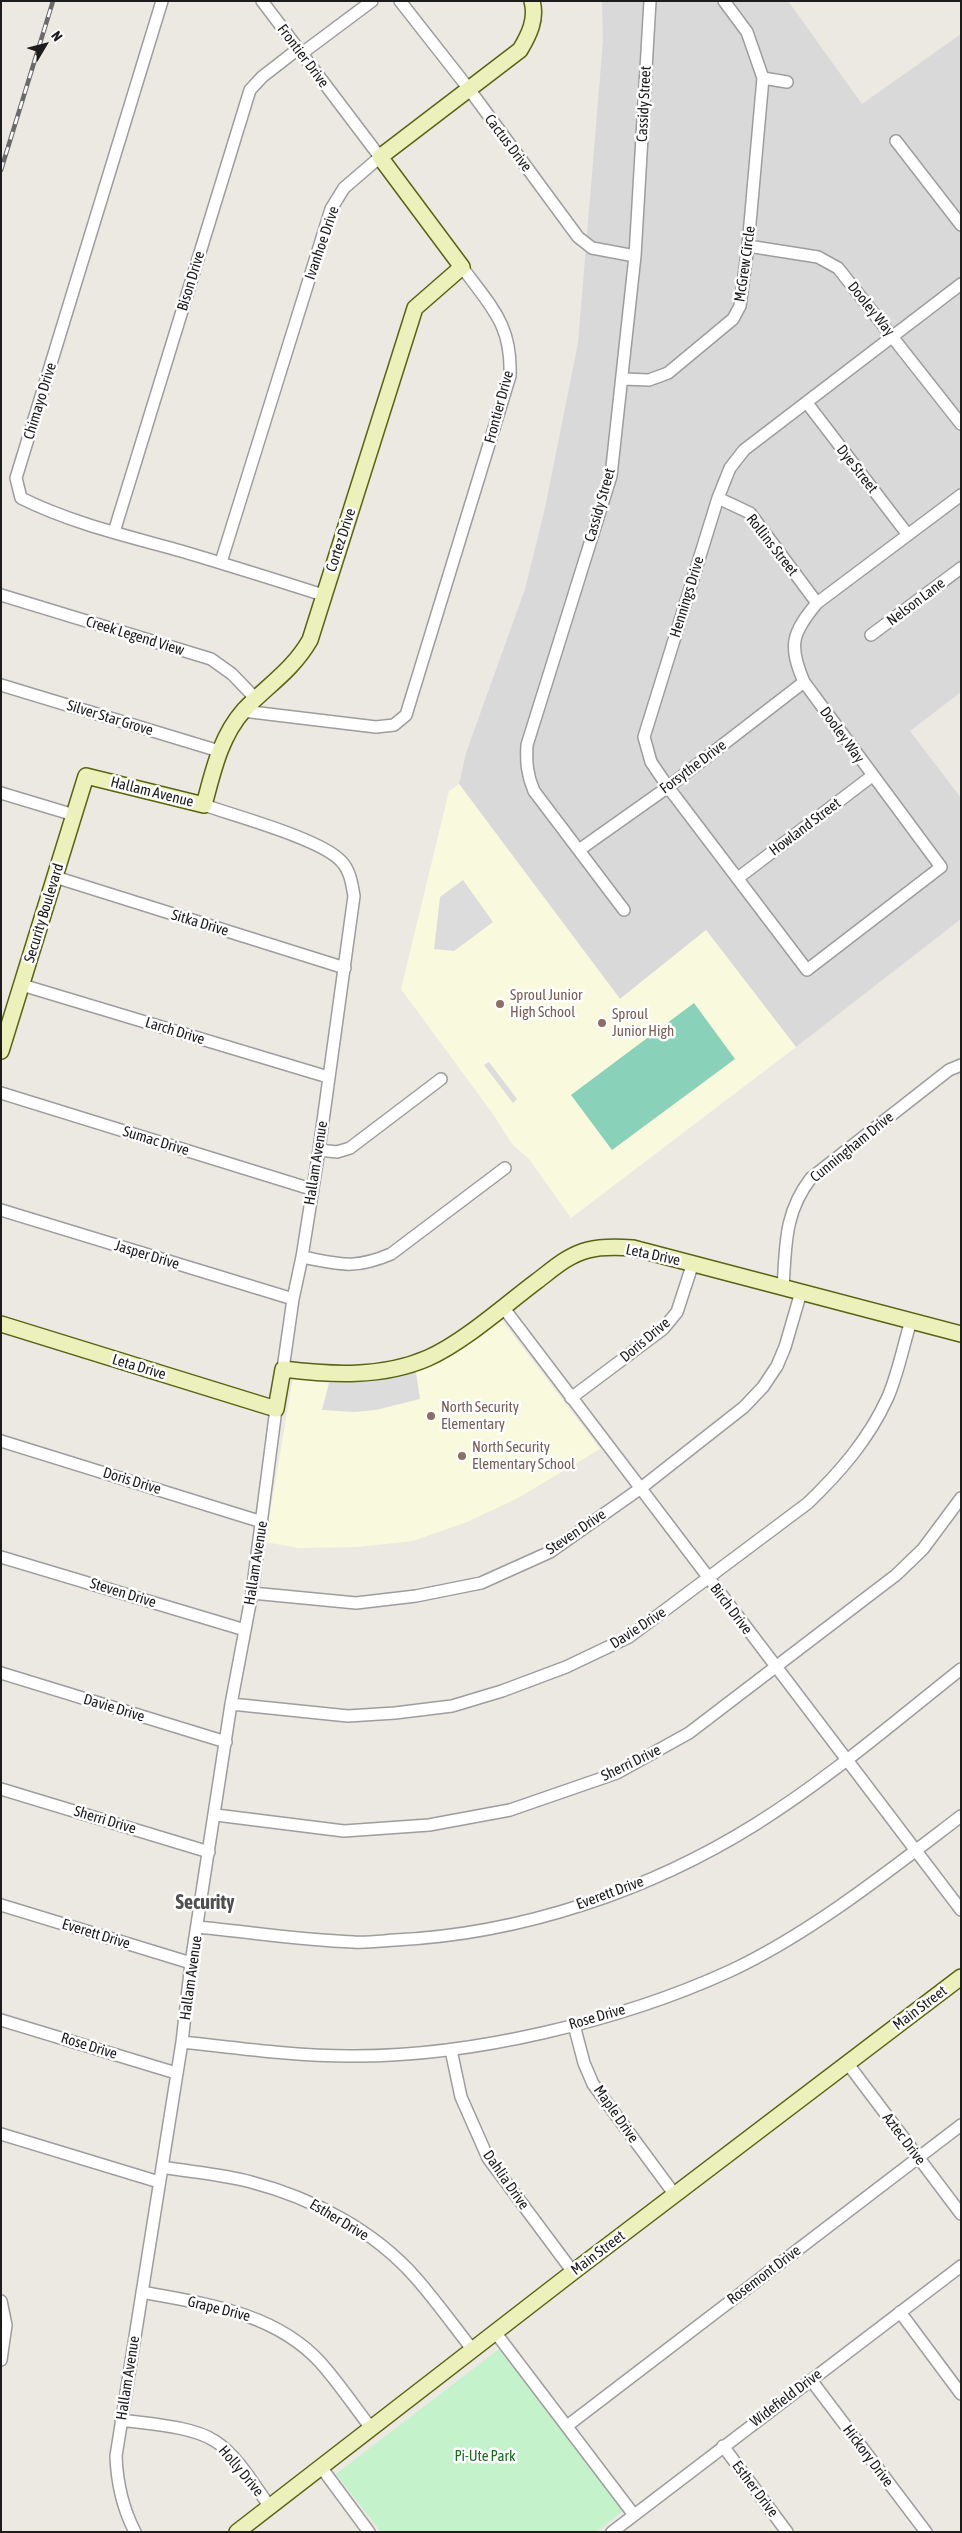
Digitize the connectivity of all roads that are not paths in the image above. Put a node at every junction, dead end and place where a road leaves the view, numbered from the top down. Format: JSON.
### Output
{"nodes":[{"id":1,"x":162,"y":1,"type":"edge"},
{"id":2,"x":262,"y":1,"type":"edge"},
{"id":3,"x":372,"y":1,"type":"edge"},
{"id":4,"x":400,"y":1,"type":"edge"},
{"id":5,"x":532,"y":1,"type":"edge"},
{"id":6,"x":650,"y":1,"type":"edge"},
{"id":7,"x":724,"y":1,"type":"edge"},
{"id":8,"x":300,"y":51,"type":"junction"},
{"id":9,"x":763,"y":78,"type":"junction"},
{"id":10,"x":787,"y":82,"type":"dead end"},
{"id":11,"x":469,"y":89,"type":"junction"},
{"id":12,"x":896,"y":141,"type":"dead end"},
{"id":13,"x":380,"y":157,"type":"junction"},
{"id":14,"x":961,"y":225,"type":"edge"},
{"id":15,"x":748,"y":246,"type":"junction"},
{"id":16,"x":635,"y":256,"type":"junction"},
{"id":17,"x":462,"y":267,"type":"junction"},
{"id":18,"x":961,"y":284,"type":"edge"},
{"id":19,"x":893,"y":336,"type":"junction"},
{"id":20,"x":623,"y":379,"type":"junction"},
{"id":21,"x":807,"y":403,"type":"junction"},
{"id":22,"x":961,"y":424,"type":"edge"},
{"id":23,"x":961,"y":495,"type":"edge"},
{"id":24,"x":718,"y":498,"type":"junction"},
{"id":25,"x":114,"y":532,"type":"junction"},
{"id":26,"x":908,"y":535,"type":"junction"},
{"id":27,"x":221,"y":562,"type":"junction"},
{"id":28,"x":961,"y":568,"type":"edge"},
{"id":29,"x":1,"y":595,"type":"edge"},
{"id":30,"x":323,"y":595,"type":"junction"},
{"id":31,"x":816,"y":603,"type":"junction"},
{"id":32,"x":871,"y":636,"type":"dead end"},
{"id":33,"x":804,"y":682,"type":"junction"},
{"id":34,"x":1,"y":685,"type":"edge"},
{"id":35,"x":256,"y":699,"type":"junction"},
{"id":36,"x":243,"y":712,"type":"junction"},
{"id":37,"x":218,"y":751,"type":"junction"},
{"id":38,"x":86,"y":776,"type":"joint"},
{"id":39,"x":872,"y":776,"type":"junction"},
{"id":40,"x":668,"y":787,"type":"junction"},
{"id":41,"x":1,"y":793,"type":"edge"},
{"id":42,"x":204,"y":806,"type":"junction"},
{"id":43,"x":74,"y":815,"type":"junction"},
{"id":44,"x":579,"y":850,"type":"junction"},
{"id":45,"x":55,"y":877,"type":"junction"},
{"id":46,"x":738,"y":878,"type":"junction"},
{"id":47,"x":624,"y":910,"type":"dead end"},
{"id":48,"x":344,"y":968,"type":"junction"},
{"id":49,"x":807,"y":970,"type":"joint"},
{"id":50,"x":22,"y":985,"type":"junction"},
{"id":51,"x":1,"y":1051,"type":"edge"},
{"id":52,"x":961,"y":1065,"type":"edge"},
{"id":53,"x":328,"y":1078,"type":"junction"},
{"id":54,"x":441,"y":1079,"type":"dead end"},
{"id":55,"x":1,"y":1093,"type":"edge"},
{"id":56,"x":319,"y":1150,"type":"junction"},
{"id":57,"x":504,"y":1168,"type":"dead end"},
{"id":58,"x":311,"y":1189,"type":"junction"},
{"id":59,"x":1,"y":1210,"type":"edge"},
{"id":60,"x":302,"y":1257,"type":"junction"},
{"id":61,"x":692,"y":1263,"type":"junction"},
{"id":62,"x":783,"y":1287,"type":"junction"},
{"id":63,"x":801,"y":1292,"type":"junction"},
{"id":64,"x":293,"y":1299,"type":"junction"},
{"id":65,"x":503,"y":1307,"type":"junction"},
{"id":66,"x":911,"y":1321,"type":"junction"},
{"id":67,"x":1,"y":1324,"type":"edge"},
{"id":68,"x":961,"y":1334,"type":"edge"},
{"id":69,"x":283,"y":1369,"type":"junction"},
{"id":70,"x":571,"y":1398,"type":"junction"},
{"id":71,"x":276,"y":1409,"type":"junction"},
{"id":72,"x":1,"y":1441,"type":"edge"},
{"id":73,"x":640,"y":1488,"type":"junction"},
{"id":74,"x":961,"y":1498,"type":"edge"},
{"id":75,"x":262,"y":1522,"type":"junction"},
{"id":76,"x":1,"y":1557,"type":"edge"},
{"id":77,"x":709,"y":1579,"type":"junction"},
{"id":78,"x":252,"y":1593,"type":"junction"},
{"id":79,"x":245,"y":1630,"type":"junction"},
{"id":80,"x":776,"y":1668,"type":"junction"},
{"id":81,"x":961,"y":1669,"type":"edge"},
{"id":82,"x":1,"y":1673,"type":"edge"},
{"id":83,"x":232,"y":1704,"type":"junction"},
{"id":84,"x":226,"y":1742,"type":"junction"},
{"id":85,"x":847,"y":1759,"type":"junction"},
{"id":86,"x":1,"y":1788,"type":"edge"},
{"id":87,"x":216,"y":1815,"type":"junction"},
{"id":88,"x":961,"y":1816,"type":"edge"},
{"id":89,"x":916,"y":1850,"type":"junction"},
{"id":90,"x":209,"y":1852,"type":"junction"},
{"id":91,"x":1,"y":1906,"type":"edge"},
{"id":92,"x":961,"y":1910,"type":"edge"},
{"id":93,"x":198,"y":1927,"type":"junction"},
{"id":94,"x":191,"y":1963,"type":"junction"},
{"id":95,"x":961,"y":1977,"type":"edge"},
{"id":96,"x":1,"y":2020,"type":"edge"},
{"id":97,"x":574,"y":2025,"type":"junction"},
{"id":98,"x":182,"y":2042,"type":"junction"},
{"id":99,"x":450,"y":2050,"type":"junction"},
{"id":100,"x":848,"y":2064,"type":"junction"},
{"id":101,"x":176,"y":2072,"type":"junction"},
{"id":102,"x":961,"y":2125,"type":"edge"},
{"id":103,"x":1,"y":2134,"type":"edge"},
{"id":104,"x":917,"y":2158,"type":"junction"},
{"id":105,"x":162,"y":2167,"type":"junction"},
{"id":106,"x":159,"y":2182,"type":"junction"},
{"id":107,"x":674,"y":2195,"type":"junction"},
{"id":108,"x":961,"y":2214,"type":"edge"},
{"id":109,"x":961,"y":2266,"type":"edge"},
{"id":110,"x":573,"y":2272,"type":"junction"},
{"id":111,"x":142,"y":2292,"type":"junction"},
{"id":112,"x":1,"y":2302,"type":"edge"},
{"id":113,"x":900,"y":2312,"type":"junction"},
{"id":114,"x":495,"y":2332,"type":"junction"},
{"id":115,"x":472,"y":2349,"type":"junction"},
{"id":116,"x":1,"y":2360,"type":"edge"},
{"id":117,"x":811,"y":2380,"type":"junction"},
{"id":118,"x":961,"y":2394,"type":"edge"},
{"id":119,"x":121,"y":2420,"type":"junction"},
{"id":120,"x":567,"y":2426,"type":"junction"},
{"id":121,"x":371,"y":2428,"type":"junction"},
{"id":122,"x":723,"y":2446,"type":"junction"},
{"id":123,"x":321,"y":2467,"type":"junction"},
{"id":124,"x":270,"y":2507,"type":"junction"},
{"id":125,"x":634,"y":2515,"type":"junction"},
{"id":126,"x":135,"y":2532,"type":"edge"},
{"id":127,"x":237,"y":2532,"type":"edge"},
{"id":128,"x":369,"y":2532,"type":"edge"},
{"id":129,"x":612,"y":2532,"type":"edge"},
{"id":130,"x":787,"y":2532,"type":"edge"},
{"id":131,"x":926,"y":2532,"type":"edge"}],
"edges":[{"from":1,"to":25,"type":"street","name":"Chimayo Drive"},
{"from":2,"to":8,"type":"street","name":"Frontier Drive"},
{"from":3,"to":8,"type":"street","name":"Bison Drive"},
{"from":4,"to":11,"type":"street","name":"Cactus Drive"},
{"from":5,"to":11,"type":"street","name":"Ivanhoe Drive"},
{"from":6,"to":16,"type":"street","name":"Cassidy Street"},
{"from":7,"to":9,"type":"street","name":"McGrew Circle"},
{"from":8,"to":13,"type":"street","name":"Frontier Drive"},
{"from":8,"to":25,"type":"street","name":"Bison Drive"},
{"from":9,"to":10,"type":"street"},
{"from":9,"to":15,"type":"street","name":"McGrew Circle"},
{"from":11,"to":13,"type":"street","name":"Ivanhoe Drive"},
{"from":11,"to":16,"type":"street","name":"Cactus Drive"},
{"from":12,"to":14,"type":"street"},
{"from":13,"to":17,"type":"street","name":"Frontier Drive"},
{"from":13,"to":27,"type":"street","name":"Ivanhoe Drive"},
{"from":15,"to":19,"type":"street","name":"Dooley Way"},
{"from":15,"to":20,"type":"street","name":"McGrew Circle"},
{"from":16,"to":20,"type":"street","name":"Cassidy Street"},
{"from":17,"to":30,"type":"street","name":"Cortez Drive"},
{"from":17,"to":36,"type":"street","name":"Frontier Drive"},
{"from":18,"to":19,"type":"street","name":"Hennings Drive"},
{"from":19,"to":21,"type":"street","name":"Hennings Drive"},
{"from":19,"to":22,"type":"street","name":"Dooley Way"},
{"from":20,"to":44,"type":"street","name":"Cassidy Street"},
{"from":21,"to":24,"type":"street","name":"Hennings Drive"},
{"from":21,"to":26,"type":"street","name":"Dye Street"},
{"from":23,"to":26,"type":"street","name":"Dooley Way"},
{"from":24,"to":31,"type":"street","name":"Rollins Street"},
{"from":24,"to":40,"type":"street","name":"Hennings Drive"},
{"from":25,"to":27,"type":"street","name":"Chimayo Drive"},
{"from":26,"to":31,"type":"street","name":"Dooley Way"},
{"from":27,"to":30,"type":"street","name":"Chimayo Drive"},
{"from":28,"to":32,"type":"street","name":"Nelson Lane"},
{"from":29,"to":35,"type":"street","name":"Creek Legend View"},
{"from":30,"to":35,"type":"street","name":"Cortez Drive"},
{"from":31,"to":33,"type":"street","name":"Dooley Way"},
{"from":33,"to":39,"type":"street","name":"Dooley Way"},
{"from":33,"to":40,"type":"street","name":"Forsythe Drive"},
{"from":34,"to":37,"type":"street","name":"Silver Star Grove"},
{"from":35,"to":36,"type":"street","name":"Cortez Drive"},
{"from":36,"to":37,"type":"street","name":"Cortez Drive"},
{"from":37,"to":42,"type":"street","name":"Cortez Drive"},
{"from":38,"to":42,"type":"street","name":"Hallam Avenue"},
{"from":38,"to":43,"type":"street","name":"Security Boulevard"},
{"from":39,"to":46,"type":"street","name":"Howland Street"},
{"from":39,"to":49,"type":"street","name":"Dooley Way"},
{"from":40,"to":44,"type":"street","name":"Forsythe Drive"},
{"from":40,"to":46,"type":"street","name":"Hennings Drive"},
{"from":41,"to":43,"type":"street"},
{"from":42,"to":48,"type":"street","name":"Hallam Avenue"},
{"from":43,"to":45,"type":"street","name":"Security Boulevard"},
{"from":44,"to":47,"type":"street","name":"Cassidy Street"},
{"from":45,"to":48,"type":"street","name":"Sitka Drive"},
{"from":45,"to":50,"type":"street","name":"Security Boulevard"},
{"from":46,"to":49,"type":"street","name":"Hennings Drive"},
{"from":48,"to":53,"type":"street","name":"Hallam Avenue"},
{"from":50,"to":51,"type":"street","name":"Security Boulevard"},
{"from":50,"to":53,"type":"street","name":"Larch Drive"},
{"from":52,"to":62,"type":"street","name":"Cunningham Drive"},
{"from":53,"to":56,"type":"street","name":"Hallam Avenue"},
{"from":54,"to":56,"type":"street"},
{"from":55,"to":58,"type":"street","name":"Sumac Drive"},
{"from":56,"to":58,"type":"street","name":"Hallam Avenue"},
{"from":57,"to":60,"type":"street"},
{"from":58,"to":60,"type":"street","name":"Hallam Avenue"},
{"from":59,"to":64,"type":"street","name":"Jasper Drive"},
{"from":60,"to":64,"type":"street","name":"Hallam Avenue"},
{"from":61,"to":62,"type":"street","name":"Leta Drive"},
{"from":61,"to":65,"type":"street","name":"Leta Drive"},
{"from":61,"to":70,"type":"street","name":"Doris Drive"},
{"from":62,"to":63,"type":"street","name":"Leta Drive"},
{"from":63,"to":66,"type":"street","name":"Leta Drive"},
{"from":63,"to":73,"type":"street","name":"Steven Drive"},
{"from":64,"to":69,"type":"street","name":"Hallam Avenue"},
{"from":65,"to":69,"type":"street","name":"Leta Drive"},
{"from":65,"to":70,"type":"street","name":"Birch Drive"},
{"from":66,"to":68,"type":"street","name":"Leta Drive"},
{"from":66,"to":77,"type":"street","name":"Davie Drive"},
{"from":67,"to":71,"type":"street","name":"Leta Drive"},
{"from":69,"to":71,"type":"street","name":"Hallam Avenue"},
{"from":70,"to":73,"type":"street","name":"Birch Drive"},
{"from":71,"to":75,"type":"street","name":"Hallam Avenue"},
{"from":72,"to":75,"type":"street","name":"Doris Drive"},
{"from":73,"to":77,"type":"street","name":"Birch Drive"},
{"from":73,"to":78,"type":"street","name":"Steven Drive"},
{"from":74,"to":80,"type":"street","name":"Sherri Drive"},
{"from":75,"to":78,"type":"street","name":"Hallam Avenue"},
{"from":76,"to":79,"type":"street","name":"Steven Drive"},
{"from":77,"to":80,"type":"street","name":"Birch Drive"},
{"from":77,"to":83,"type":"street","name":"Davie Drive"},
{"from":78,"to":79,"type":"street","name":"Hallam Avenue"},
{"from":79,"to":83,"type":"street","name":"Hallam Avenue"},
{"from":80,"to":85,"type":"street","name":"Birch Drive"},
{"from":80,"to":87,"type":"street","name":"Sherri Drive"},
{"from":81,"to":85,"type":"street","name":"Everett Drive"},
{"from":82,"to":84,"type":"street","name":"Davie Drive"},
{"from":83,"to":84,"type":"street","name":"Hallam Avenue"},
{"from":84,"to":87,"type":"street","name":"Hallam Avenue"},
{"from":85,"to":89,"type":"street","name":"Birch Drive"},
{"from":85,"to":93,"type":"street","name":"Everett Drive"},
{"from":86,"to":90,"type":"street","name":"Sherri Drive"},
{"from":87,"to":90,"type":"street","name":"Hallam Avenue"},
{"from":88,"to":89,"type":"street","name":"Rose Drive"},
{"from":89,"to":92,"type":"street","name":"Birch Drive"},
{"from":89,"to":97,"type":"street","name":"Rose Drive"},
{"from":90,"to":93,"type":"street","name":"Hallam Avenue"},
{"from":91,"to":94,"type":"street","name":"Everett Drive"},
{"from":93,"to":94,"type":"street","name":"Hallam Avenue"},
{"from":94,"to":98,"type":"street","name":"Hallam Avenue"},
{"from":95,"to":100,"type":"street","name":"Main Street"},
{"from":96,"to":101,"type":"street","name":"Rose Drive"},
{"from":97,"to":99,"type":"street","name":"Rose Drive"},
{"from":97,"to":107,"type":"street","name":"Maple Drive"},
{"from":98,"to":99,"type":"street","name":"Rose Drive"},
{"from":98,"to":101,"type":"street","name":"Hallam Avenue"},
{"from":99,"to":110,"type":"street","name":"Dahlia Drive"},
{"from":100,"to":104,"type":"street","name":"Aztec Drive"},
{"from":100,"to":107,"type":"street","name":"Main Street"},
{"from":101,"to":105,"type":"street","name":"Hallam Avenue"},
{"from":102,"to":104,"type":"street","name":"Rosemont Drive"},
{"from":103,"to":106,"type":"street"},
{"from":104,"to":108,"type":"street","name":"Aztec Drive"},
{"from":104,"to":120,"type":"street","name":"Rosemont Drive"},
{"from":105,"to":106,"type":"street","name":"Hallam Avenue"},
{"from":105,"to":115,"type":"street","name":"Esther Drive"},
{"from":106,"to":111,"type":"street","name":"Hallam Avenue"},
{"from":107,"to":110,"type":"street","name":"Main Street"},
{"from":109,"to":113,"type":"street","name":"Widefield Drive"},
{"from":110,"to":114,"type":"street","name":"Main Street"},
{"from":111,"to":119,"type":"street","name":"Hallam Avenue"},
{"from":111,"to":121,"type":"street","name":"Grape Drive"},
{"from":112,"to":116,"type":"street"},
{"from":113,"to":117,"type":"street","name":"Widefield Drive"},
{"from":113,"to":118,"type":"street"},
{"from":114,"to":115,"type":"street","name":"Main Street"},
{"from":114,"to":120,"type":"street"},
{"from":115,"to":121,"type":"street","name":"Main Street"},
{"from":117,"to":122,"type":"street","name":"Widefield Drive"},
{"from":117,"to":131,"type":"street","name":"Hickory Drive"},
{"from":119,"to":124,"type":"street","name":"Holly Drive"},
{"from":119,"to":126,"type":"street","name":"Hallam Avenue"},
{"from":120,"to":125,"type":"street"},
{"from":121,"to":123,"type":"street","name":"Main Street"},
{"from":122,"to":125,"type":"street","name":"Widefield Drive"},
{"from":122,"to":130,"type":"street","name":"Esther Drive"},
{"from":123,"to":124,"type":"street","name":"Main Street"},
{"from":123,"to":128,"type":"street"},
{"from":124,"to":127,"type":"street","name":"Main Street"},
{"from":125,"to":129,"type":"street","name":"Widefield Drive"}]}
